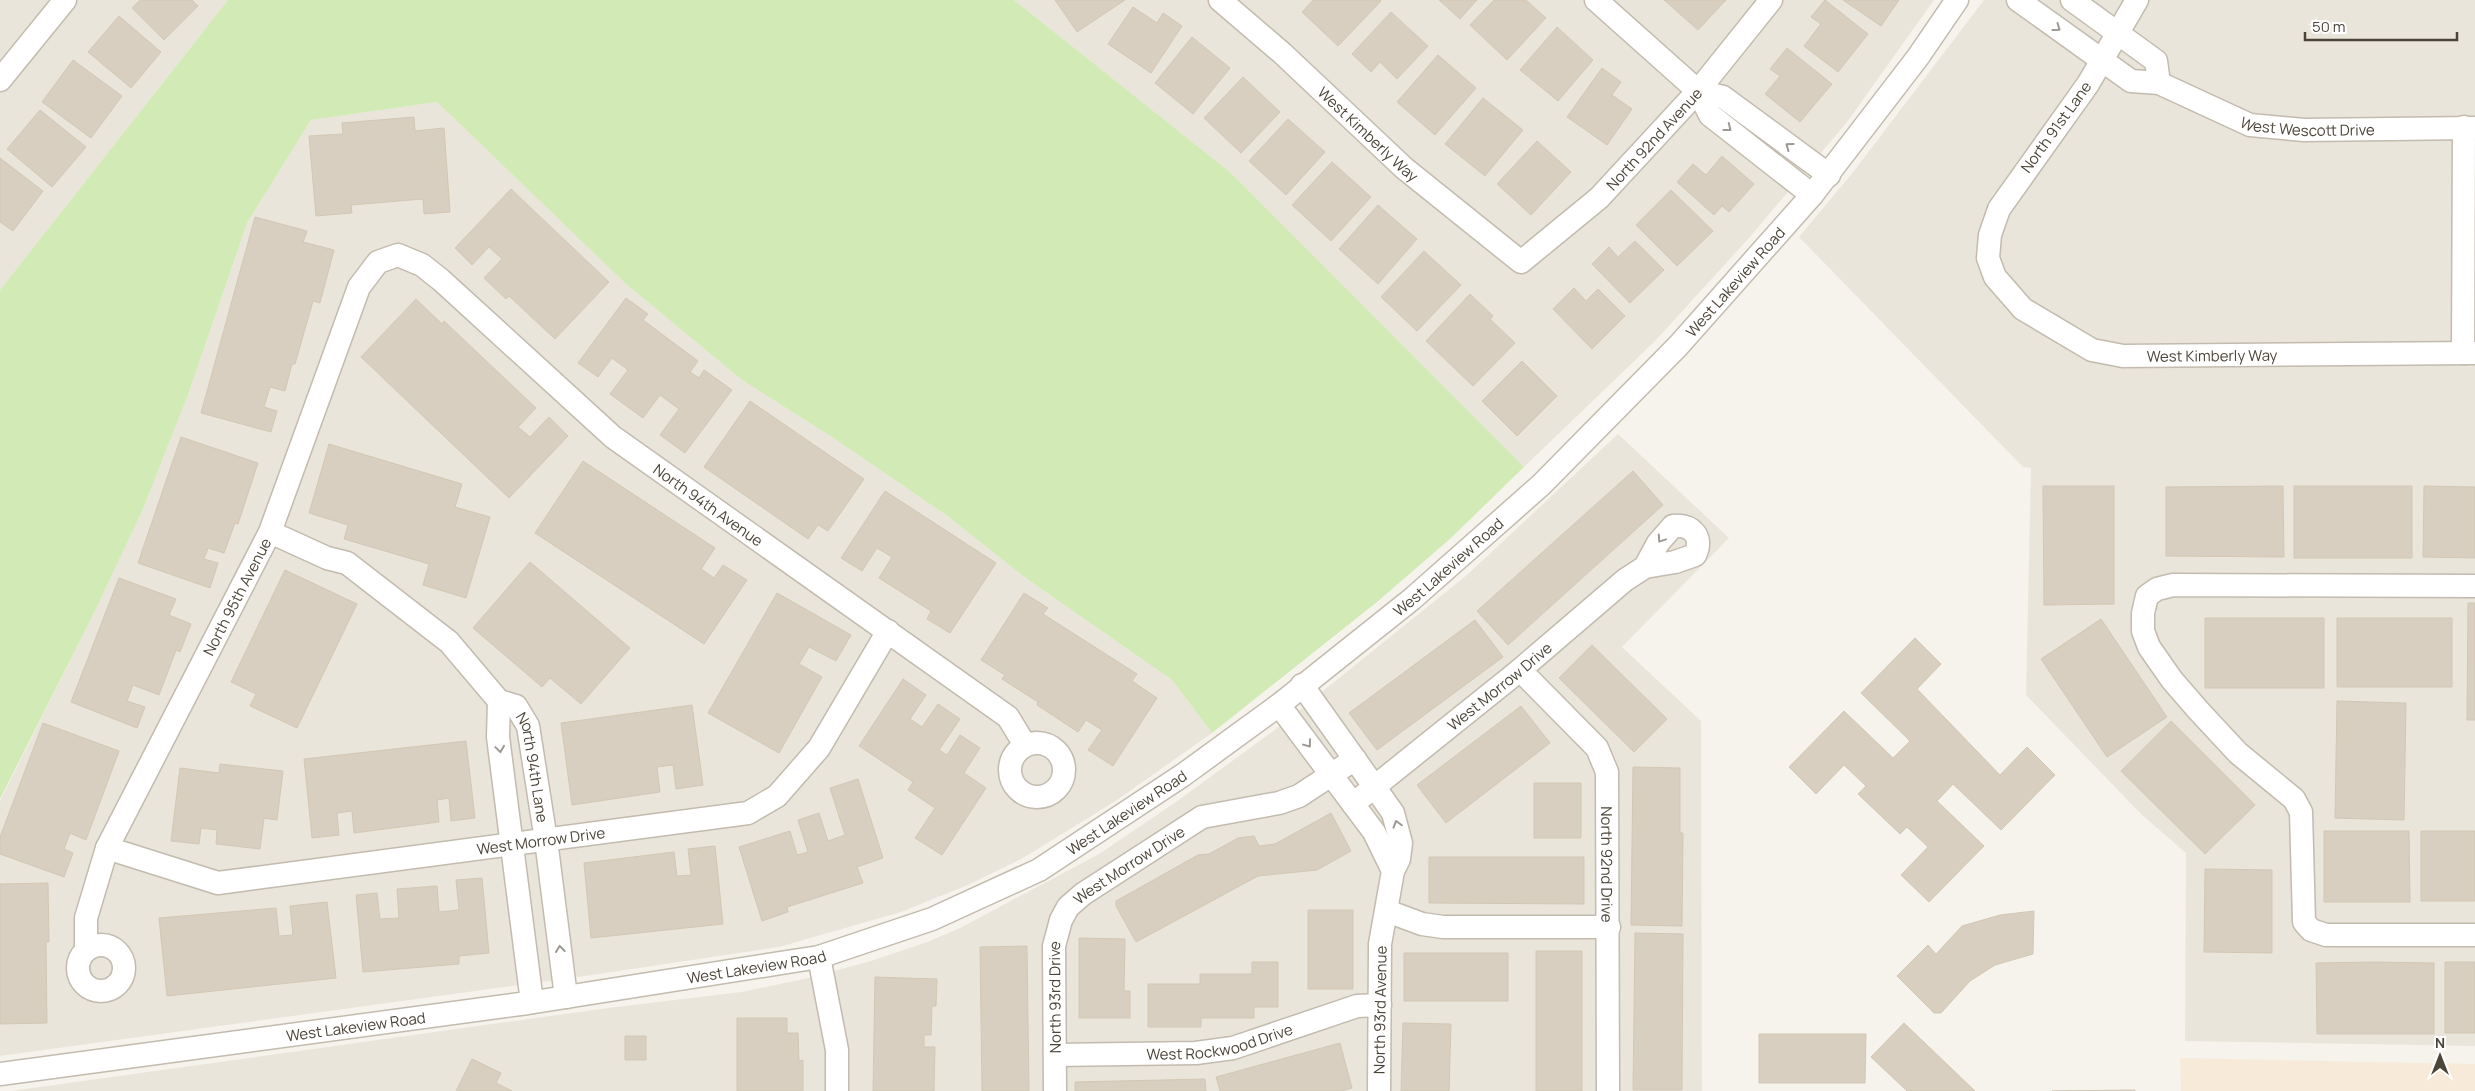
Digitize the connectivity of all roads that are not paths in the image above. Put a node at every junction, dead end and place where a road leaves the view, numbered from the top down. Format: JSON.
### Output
{"nodes":[{"id":1,"x":65,"y":0,"type":"edge"},
{"id":2,"x":1220,"y":0,"type":"edge"},
{"id":3,"x":1596,"y":0,"type":"edge"},
{"id":4,"x":1771,"y":0,"type":"edge"},
{"id":5,"x":1957,"y":0,"type":"edge"},
{"id":6,"x":2018,"y":0,"type":"edge"},
{"id":7,"x":2072,"y":0,"type":"edge"},
{"id":8,"x":2137,"y":0,"type":"edge"},
{"id":9,"x":2118,"y":33,"type":"junction"},
{"id":10,"x":2101,"y":60,"type":"junction"},
{"id":11,"x":0,"y":80,"type":"edge"},
{"id":12,"x":2159,"y":83,"type":"junction"},
{"id":13,"x":1698,"y":91,"type":"junction"},
{"id":14,"x":2469,"y":127,"type":"edge"},
{"id":15,"x":1829,"y":175,"type":"junction"},
{"id":16,"x":1812,"y":195,"type":"junction"},
{"id":17,"x":398,"y":255,"type":"joint"},
{"id":18,"x":1988,"y":258,"type":"joint"},
{"id":19,"x":1521,"y":262,"type":"joint"},
{"id":20,"x":2469,"y":353,"type":"edge"},
{"id":21,"x":270,"y":532,"type":"junction"},
{"id":22,"x":1645,"y":568,"type":"dead end"},
{"id":23,"x":2475,"y":586,"type":"edge"},
{"id":24,"x":888,"y":631,"type":"junction"},
{"id":25,"x":1520,"y":670,"type":"junction"},
{"id":26,"x":1302,"y":685,"type":"junction"},
{"id":27,"x":499,"y":701,"type":"junction"},
{"id":28,"x":1279,"y":705,"type":"junction"},
{"id":29,"x":1025,"y":745,"type":"dead end"},
{"id":30,"x":1355,"y":760,"type":"junction"},
{"id":31,"x":1332,"y":776,"type":"junction"},
{"id":32,"x":1375,"y":788,"type":"junction"},
{"id":33,"x":1353,"y":804,"type":"junction"},
{"id":34,"x":546,"y":840,"type":"junction"},
{"id":35,"x":512,"y":845,"type":"junction"},
{"id":36,"x":107,"y":848,"type":"junction"},
{"id":37,"x":1393,"y":871,"type":"junction"},
{"id":38,"x":1068,"y":907,"type":"joint"},
{"id":39,"x":1387,"y":911,"type":"junction"},
{"id":40,"x":1608,"y":927,"type":"junction"},
{"id":41,"x":2475,"y":935,"type":"edge"},
{"id":42,"x":86,"y":950,"type":"dead end"},
{"id":43,"x":819,"y":957,"type":"junction"},
{"id":44,"x":566,"y":997,"type":"junction"},
{"id":45,"x":532,"y":1002,"type":"junction"},
{"id":46,"x":1380,"y":1005,"type":"junction"},
{"id":47,"x":1055,"y":1055,"type":"junction"},
{"id":48,"x":0,"y":1074,"type":"edge"},
{"id":49,"x":837,"y":1091,"type":"edge"},
{"id":50,"x":1055,"y":1091,"type":"edge"},
{"id":51,"x":1379,"y":1091,"type":"edge"},
{"id":52,"x":1608,"y":1091,"type":"edge"}],
"edges":[{"from":1,"to":11,"type":"street"},
{"from":2,"to":19,"type":"street","name":"West Kimberly Way"},
{"from":3,"to":13,"type":"street"},
{"from":4,"to":13,"type":"street","name":"North 92nd Avenue"},
{"from":5,"to":15,"type":"street","name":"West Lakeview Road"},
{"from":6,"to":10,"type":"street","name":"West Wescott Drive","one_way":true},
{"from":7,"to":9,"type":"street"},
{"from":8,"to":9,"type":"street","name":"North 91st Lane"},
{"from":9,"to":10,"type":"street","name":"North 91st Lane"},
{"from":9,"to":12,"type":"street"},
{"from":10,"to":12,"type":"street","name":"West Wescott Drive"},
{"from":10,"to":18,"type":"street","name":"North 91st Lane"},
{"from":12,"to":14,"type":"street","name":"West Wescott Drive"},
{"from":15,"to":13,"type":"street","one_way":true},
{"from":13,"to":16,"type":"street","one_way":true},
{"from":13,"to":19,"type":"street","name":"North 92nd Avenue"},
{"from":14,"to":20,"type":"street"},
{"from":15,"to":16,"type":"street","name":"West Lakeview Road"},
{"from":16,"to":26,"type":"street","name":"West Lakeview Road"},
{"from":17,"to":21,"type":"street","name":"North 95th Avenue"},
{"from":17,"to":24,"type":"street","name":"North 94th Avenue"},
{"from":18,"to":20,"type":"street","name":"West Kimberly Way"},
{"from":21,"to":27,"type":"street","name":"North 94th Lane"},
{"from":21,"to":36,"type":"street","name":"North 95th Avenue"},
{"from":22,"to":25,"type":"street","name":"West Morrow Drive"},
{"from":23,"to":41,"type":"street"},
{"from":24,"to":29,"type":"street","name":"North 94th Avenue"},
{"from":24,"to":34,"type":"street","name":"West Morrow Drive"},
{"from":25,"to":32,"type":"street","name":"West Morrow Drive"},
{"from":25,"to":40,"type":"street","name":"North 92nd Drive"},
{"from":26,"to":28,"type":"street","name":"West Lakeview Road"},
{"from":26,"to":30,"type":"street","name":"North 93rd Avenue"},
{"from":27,"to":34,"type":"street","name":"North 94th Lane"},
{"from":27,"to":35,"type":"street","name":"North 94th Lane","one_way":true},
{"from":28,"to":31,"type":"street","one_way":true},
{"from":28,"to":43,"type":"street","name":"West Lakeview Road"},
{"from":30,"to":31,"type":"street","name":"West Morrow Drive"},
{"from":30,"to":32,"type":"street","name":"North 93rd Avenue"},
{"from":31,"to":33,"type":"street"},
{"from":31,"to":38,"type":"street","name":"West Morrow Drive"},
{"from":32,"to":33,"type":"street","name":"West Morrow Drive"},
{"from":37,"to":32,"type":"street","name":"North 93rd Avenue","one_way":true},
{"from":33,"to":37,"type":"street"},
{"from":34,"to":35,"type":"street","name":"West Morrow Drive"},
{"from":44,"to":34,"type":"street","name":"North 94th Lane","one_way":true},
{"from":35,"to":36,"type":"street","name":"West Morrow Drive"},
{"from":35,"to":45,"type":"street","name":"North 94th Lane"},
{"from":36,"to":42,"type":"street","name":"North 95th Avenue"},
{"from":37,"to":39,"type":"street","name":"North 93rd Avenue"},
{"from":38,"to":47,"type":"street","name":"North 93rd Drive"},
{"from":39,"to":40,"type":"street"},
{"from":39,"to":46,"type":"street","name":"North 93rd Avenue"},
{"from":40,"to":52,"type":"street","name":"North 92nd Drive"},
{"from":43,"to":44,"type":"street","name":"West Lakeview Road"},
{"from":43,"to":49,"type":"street"},
{"from":44,"to":45,"type":"street","name":"West Lakeview Road"},
{"from":45,"to":48,"type":"street","name":"West Lakeview Road"},
{"from":46,"to":47,"type":"street","name":"West Rockwood Drive"},
{"from":46,"to":51,"type":"street","name":"North 93rd Avenue"},
{"from":47,"to":50,"type":"street","name":"North 93rd Drive"}]}
